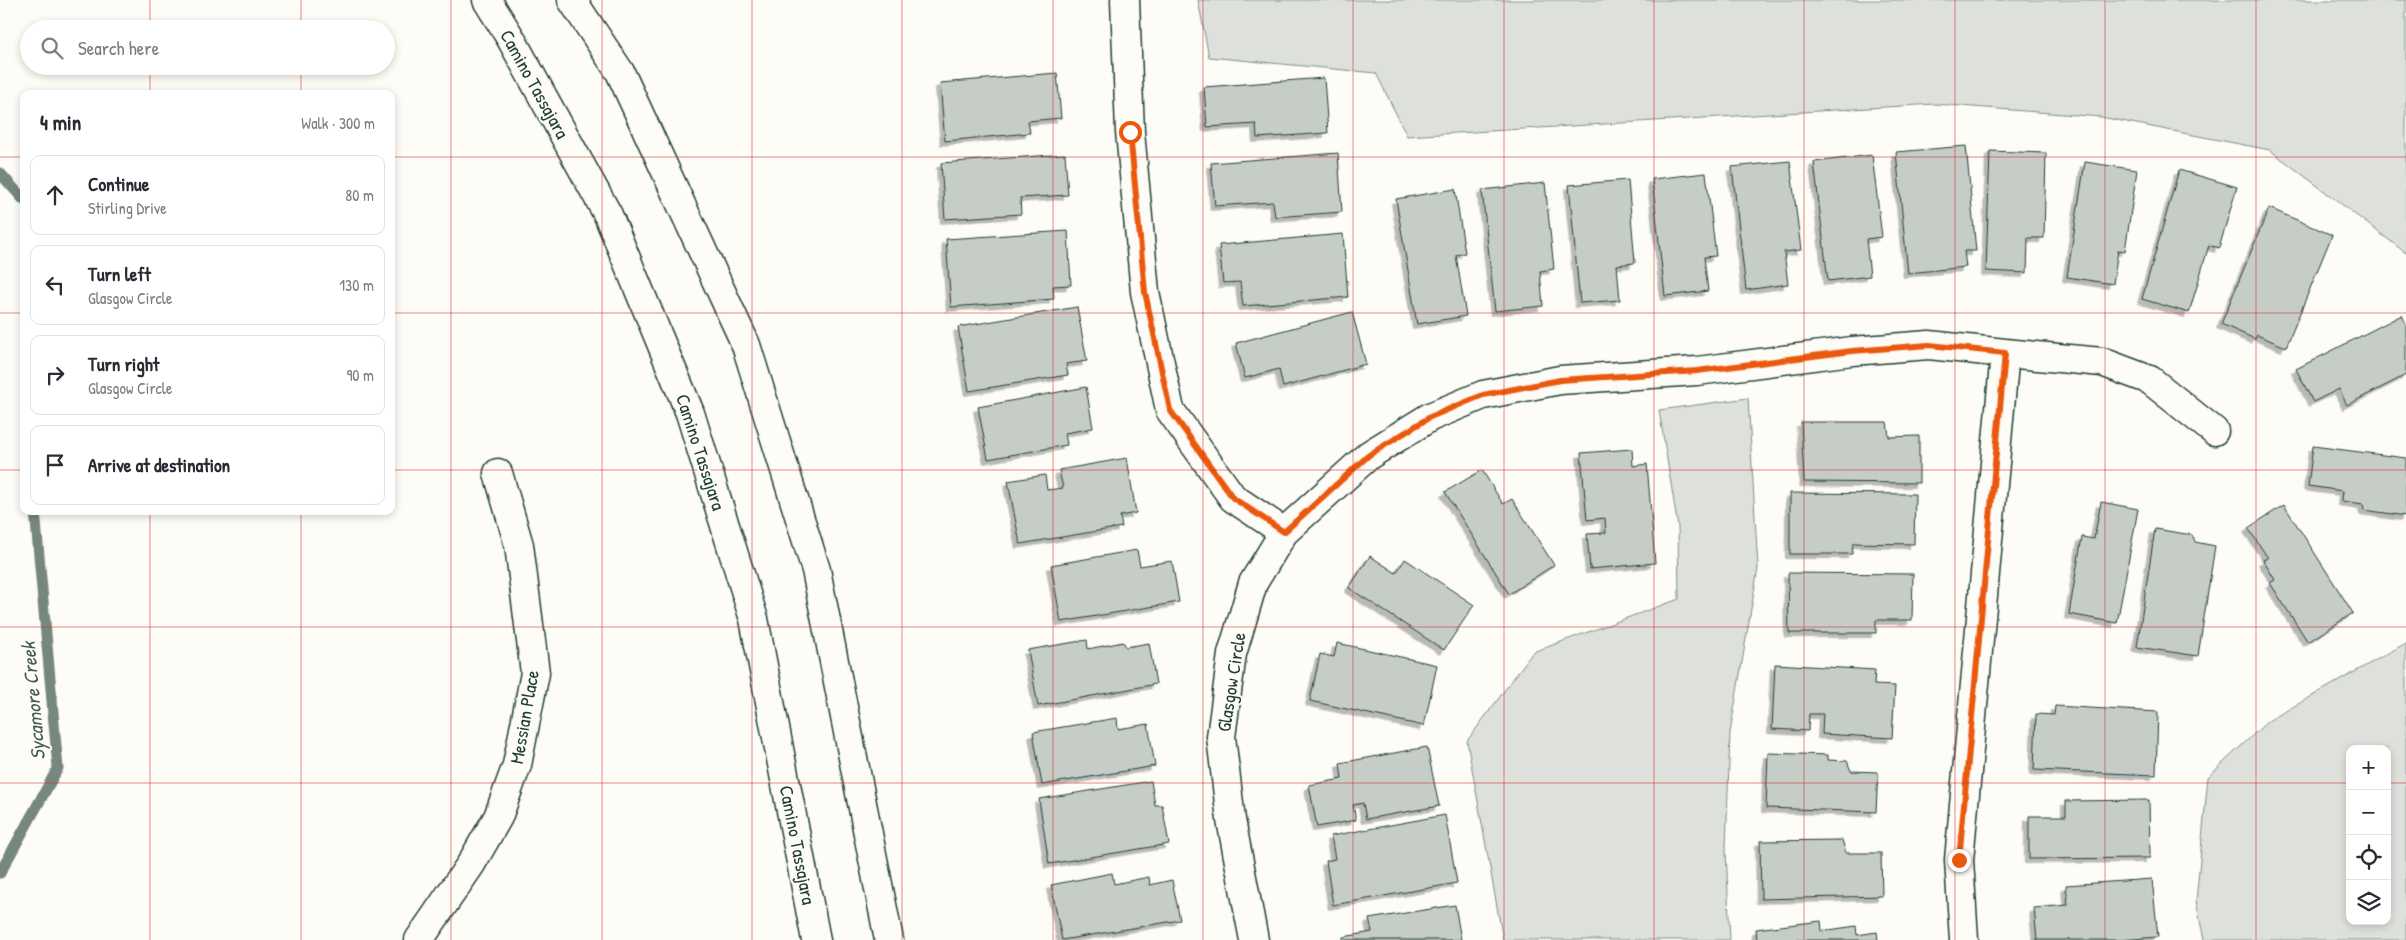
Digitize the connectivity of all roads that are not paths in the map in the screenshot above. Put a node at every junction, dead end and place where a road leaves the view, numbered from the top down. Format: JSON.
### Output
{"nodes":[{"id":1,"x":487,"y":0,"type":"edge"},
{"id":2,"x":572,"y":0,"type":"edge"},
{"id":3,"x":1125,"y":0,"type":"edge"},
{"id":4,"x":2005,"y":353,"type":"junction"},
{"id":5,"x":2214,"y":431,"type":"dead end"},
{"id":6,"x":498,"y":472,"type":"dead end"},
{"id":7,"x":1284,"y":532,"type":"junction"},
{"id":8,"x":420,"y":940,"type":"edge"},
{"id":9,"x":816,"y":940,"type":"edge"},
{"id":10,"x":889,"y":940,"type":"edge"},
{"id":11,"x":1254,"y":940,"type":"edge"},
{"id":12,"x":1964,"y":940,"type":"edge"}],
"edges":[{"from":1,"to":9,"type":"street","name":"Camino Tassajara"},
{"from":2,"to":10,"type":"street"},
{"from":3,"to":7,"type":"street"},
{"from":4,"to":5,"type":"street","name":"Glasgow Circle"},
{"from":4,"to":7,"type":"street","name":"Glasgow Circle"},
{"from":4,"to":12,"type":"street"},
{"from":6,"to":8,"type":"street","name":"Messian Place"},
{"from":7,"to":11,"type":"street","name":"Glasgow Circle"}]}
